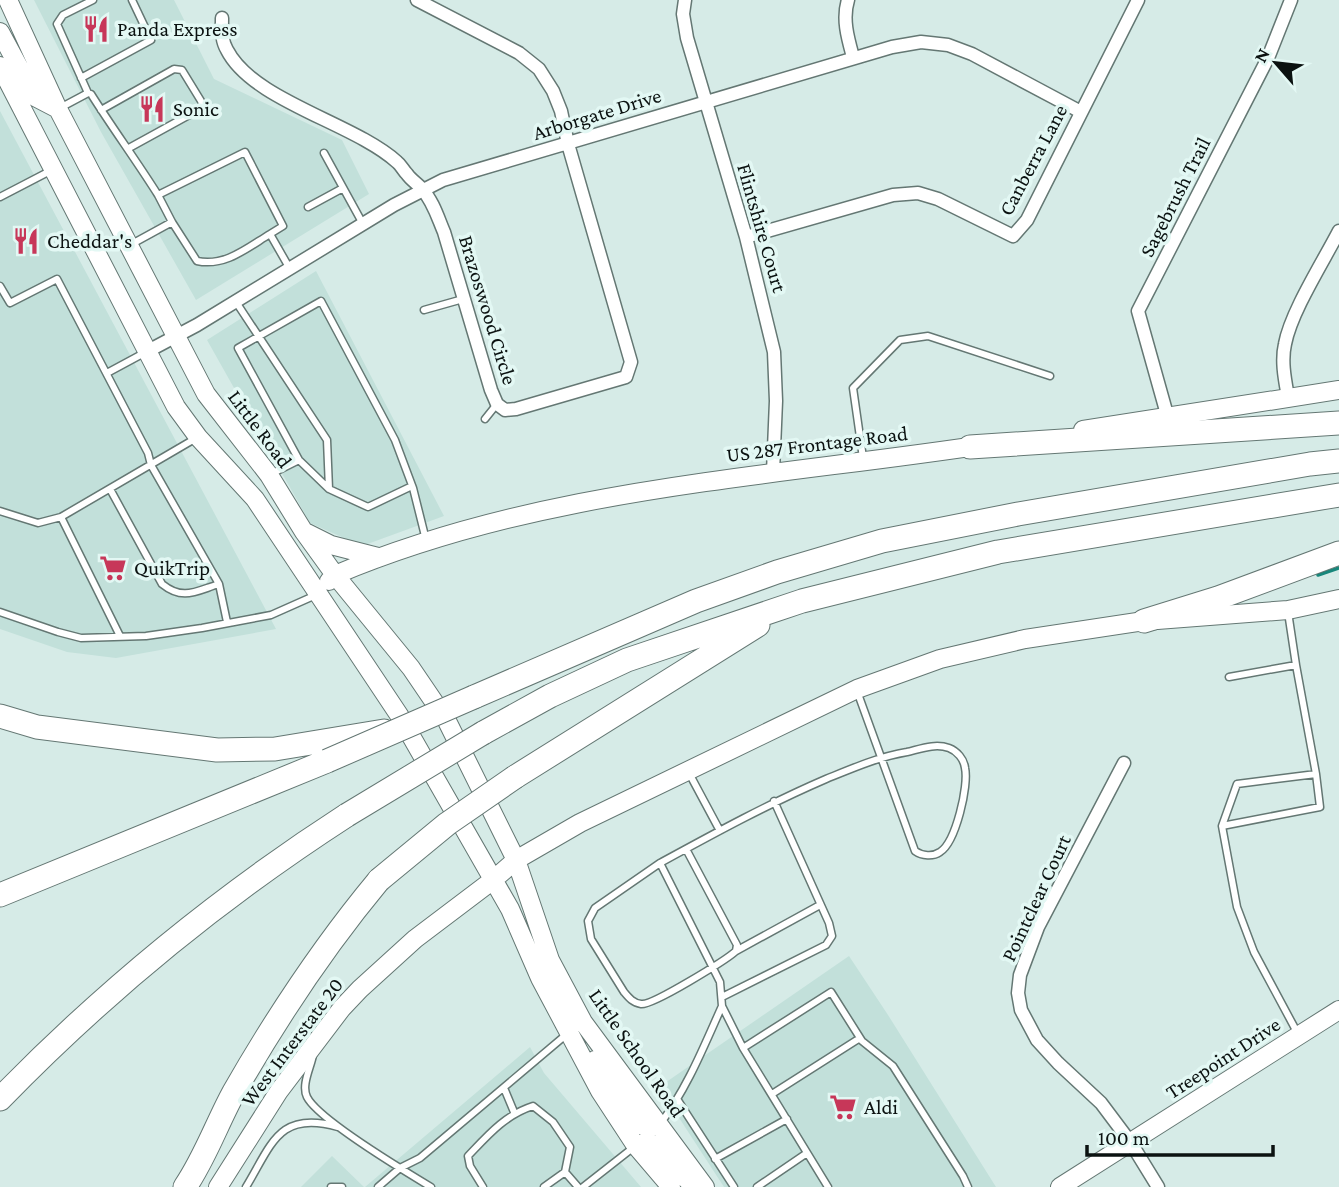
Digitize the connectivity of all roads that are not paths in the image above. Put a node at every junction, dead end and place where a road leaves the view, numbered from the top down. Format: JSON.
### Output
{"nodes":[{"id":1,"x":8,"y":0,"type":"edge"},
{"id":2,"x":93,"y":0,"type":"edge"},
{"id":3,"x":132,"y":0,"type":"edge"},
{"id":4,"x":417,"y":0,"type":"edge"},
{"id":5,"x":685,"y":0,"type":"edge"},
{"id":6,"x":848,"y":0,"type":"edge"},
{"id":7,"x":1138,"y":0,"type":"edge"},
{"id":8,"x":1291,"y":0,"type":"edge"},
{"id":9,"x":222,"y":18,"type":"dead end"},
{"id":10,"x":0,"y":32,"type":"edge"},
{"id":11,"x":853,"y":57,"type":"junction"},
{"id":12,"x":0,"y":66,"type":"edge"},
{"id":13,"x":81,"y":78,"type":"junction"},
{"id":14,"x":89,"y":93,"type":"junction"},
{"id":15,"x":704,"y":101,"type":"junction"},
{"id":16,"x":58,"y":109,"type":"junction"},
{"id":17,"x":101,"y":110,"type":"junction"},
{"id":18,"x":1081,"y":112,"type":"junction"},
{"id":19,"x":568,"y":144,"type":"junction"},
{"id":20,"x":129,"y":148,"type":"junction"},
{"id":21,"x":324,"y":153,"type":"dead end"},
{"id":22,"x":54,"y":169,"type":"junction"},
{"id":23,"x":343,"y":188,"type":"junction"},
{"id":24,"x":422,"y":189,"type":"junction"},
{"id":25,"x":158,"y":195,"type":"junction"},
{"id":26,"x":0,"y":197,"type":"edge"},
{"id":27,"x":308,"y":208,"type":"dead end"},
{"id":28,"x":172,"y":222,"type":"junction"},
{"id":29,"x":363,"y":224,"type":"junction"},
{"id":30,"x":1339,"y":232,"type":"edge"},
{"id":31,"x":270,"y":234,"type":"junction"},
{"id":32,"x":746,"y":237,"type":"junction"},
{"id":33,"x":128,"y":246,"type":"junction"},
{"id":34,"x":290,"y":269,"type":"junction"},
{"id":35,"x":0,"y":286,"type":"edge"},
{"id":36,"x":463,"y":299,"type":"junction"},
{"id":37,"x":236,"y":302,"type":"junction"},
{"id":38,"x":424,"y":310,"type":"dead end"},
{"id":39,"x":259,"y":335,"type":"junction"},
{"id":40,"x":175,"y":337,"type":"junction"},
{"id":41,"x":148,"y":351,"type":"junction"},
{"id":42,"x":107,"y":373,"type":"junction"},
{"id":43,"x":1050,"y":376,"type":"dead end"},
{"id":44,"x":1339,"y":390,"type":"edge"},
{"id":45,"x":1288,"y":397,"type":"junction"},
{"id":46,"x":497,"y":404,"type":"junction"},
{"id":47,"x":1168,"y":418,"type":"junction"},
{"id":48,"x":485,"y":419,"type":"dead end"},
{"id":49,"x":1339,"y":423,"type":"edge"},
{"id":50,"x":198,"y":437,"type":"junction"},
{"id":51,"x":971,"y":447,"type":"junction"},
{"id":52,"x":299,"y":460,"type":"junction"},
{"id":53,"x":863,"y":460,"type":"junction"},
{"id":54,"x":1339,"y":461,"type":"edge"},
{"id":55,"x":151,"y":465,"type":"junction"},
{"id":56,"x":773,"y":472,"type":"junction"},
{"id":57,"x":269,"y":475,"type":"junction"},
{"id":58,"x":412,"y":486,"type":"junction"},
{"id":59,"x":110,"y":489,"type":"junction"},
{"id":60,"x":329,"y":489,"type":"junction"},
{"id":61,"x":1339,"y":495,"type":"edge"},
{"id":62,"x":0,"y":511,"type":"edge"},
{"id":63,"x":61,"y":517,"type":"junction"},
{"id":64,"x":304,"y":532,"type":"junction"},
{"id":65,"x":426,"y":540,"type":"junction"},
{"id":66,"x":1339,"y":553,"type":"edge"},
{"id":67,"x":378,"y":557,"type":"junction"},
{"id":68,"x":335,"y":575,"type":"junction"},
{"id":69,"x":219,"y":584,"type":"junction"},
{"id":70,"x":317,"y":594,"type":"junction"},
{"id":71,"x":1339,"y":599,"type":"edge"},
{"id":72,"x":802,"y":601,"type":"junction"},
{"id":73,"x":1288,"y":610,"type":"junction"},
{"id":74,"x":0,"y":612,"type":"edge"},
{"id":75,"x":1144,"y":621,"type":"junction"},
{"id":76,"x":227,"y":622,"type":"junction"},
{"id":77,"x":120,"y":636,"type":"junction"},
{"id":78,"x":1296,"y":665,"type":"junction"},
{"id":79,"x":1228,"y":677,"type":"dead end"},
{"id":80,"x":856,"y":689,"type":"junction"},
{"id":81,"x":0,"y":716,"type":"edge"},
{"id":82,"x":324,"y":752,"type":"junction"},
{"id":83,"x":882,"y":756,"type":"junction"},
{"id":84,"x":1124,"y":763,"type":"dead end"},
{"id":85,"x":687,"y":769,"type":"junction"},
{"id":86,"x":1316,"y":774,"type":"junction"},
{"id":87,"x":774,"y":801,"type":"junction"},
{"id":88,"x":1222,"y":827,"type":"junction"},
{"id":89,"x":719,"y":830,"type":"junction"},
{"id":90,"x":686,"y":849,"type":"junction"},
{"id":91,"x":516,"y":860,"type":"junction"},
{"id":92,"x":660,"y":863,"type":"junction"},
{"id":93,"x":493,"y":880,"type":"junction"},
{"id":94,"x":0,"y":895,"type":"edge"},
{"id":95,"x":820,"y":905,"type":"junction"},
{"id":96,"x":736,"y":951,"type":"junction"},
{"id":97,"x":711,"y":966,"type":"junction"},
{"id":98,"x":722,"y":997,"type":"junction"},
{"id":99,"x":723,"y":1006,"type":"junction"},
{"id":100,"x":1339,"y":1010,"type":"edge"},
{"id":101,"x":569,"y":1032,"type":"junction"},
{"id":102,"x":1299,"y":1036,"type":"junction"},
{"id":103,"x":860,"y":1038,"type":"junction"},
{"id":104,"x":316,"y":1041,"type":"junction"},
{"id":105,"x":743,"y":1048,"type":"junction"},
{"id":106,"x":504,"y":1087,"type":"junction"},
{"id":107,"x":772,"y":1094,"type":"junction"},
{"id":108,"x":0,"y":1099,"type":"edge"},
{"id":109,"x":677,"y":1099,"type":"junction"},
{"id":110,"x":513,"y":1112,"type":"junction"},
{"id":111,"x":787,"y":1119,"type":"junction"},
{"id":112,"x":659,"y":1125,"type":"junction"},
{"id":113,"x":343,"y":1129,"type":"junction"},
{"id":114,"x":1131,"y":1143,"type":"junction"},
{"id":115,"x":636,"y":1146,"type":"junction"},
{"id":116,"x":807,"y":1153,"type":"junction"},
{"id":117,"x":715,"y":1160,"type":"junction"},
{"id":118,"x":400,"y":1168,"type":"junction"},
{"id":119,"x":565,"y":1172,"type":"junction"},
{"id":120,"x":185,"y":1187,"type":"edge"},
{"id":121,"x":218,"y":1187,"type":"edge"},
{"id":122,"x":246,"y":1187,"type":"edge"},
{"id":123,"x":331,"y":1187,"type":"edge"},
{"id":124,"x":342,"y":1187,"type":"edge"},
{"id":125,"x":379,"y":1187,"type":"edge"},
{"id":126,"x":431,"y":1187,"type":"edge"},
{"id":127,"x":483,"y":1187,"type":"edge"},
{"id":128,"x":544,"y":1187,"type":"edge"},
{"id":129,"x":581,"y":1187,"type":"edge"},
{"id":130,"x":671,"y":1187,"type":"edge"},
{"id":131,"x":694,"y":1187,"type":"edge"},
{"id":132,"x":705,"y":1187,"type":"edge"},
{"id":133,"x":734,"y":1187,"type":"edge"},
{"id":134,"x":757,"y":1187,"type":"edge"},
{"id":135,"x":828,"y":1187,"type":"edge"},
{"id":136,"x":968,"y":1187,"type":"edge"},
{"id":137,"x":1060,"y":1187,"type":"edge"},
{"id":138,"x":1158,"y":1187,"type":"edge"}],
"edges":[{"from":1,"to":16,"type":"main road","name":"Little Road"},
{"from":2,"to":13,"type":"lane"},
{"from":3,"to":13,"type":"lane"},
{"from":4,"to":19,"type":"street"},
{"from":5,"to":15,"type":"street","name":"Flintshire Court"},
{"from":6,"to":11,"type":"street"},
{"from":7,"to":18,"type":"street","name":"Canberra Lane"},
{"from":8,"to":47,"type":"street","name":"Sagebrush Trail"},
{"from":9,"to":24,"type":"street","name":"Brazoswood Circle"},
{"from":10,"to":16,"type":"main road"},
{"from":11,"to":15,"type":"street","name":"Arborgate Drive"},
{"from":11,"to":18,"type":"street","name":"Arborgate Drive"},
{"from":12,"to":22,"type":"main road"},
{"from":13,"to":14,"type":"lane"},
{"from":14,"to":16,"type":"lane"},
{"from":14,"to":17,"type":"lane"},
{"from":15,"to":19,"type":"street","name":"Arborgate Drive"},
{"from":15,"to":32,"type":"street","name":"Flintshire Court"},
{"from":16,"to":33,"type":"main road","name":"Little Road"},
{"from":17,"to":20,"type":"lane"},
{"from":17,"to":20,"type":"lane"},
{"from":18,"to":32,"type":"street","name":"Canberra Lane"},
{"from":19,"to":24,"type":"street","name":"Arborgate Drive"},
{"from":19,"to":46,"type":"street","name":"Brazoswood Circle"},
{"from":20,"to":25,"type":"lane"},
{"from":21,"to":23,"type":"lane"},
{"from":22,"to":26,"type":"lane"},
{"from":22,"to":41,"type":"main road"},
{"from":23,"to":27,"type":"lane"},
{"from":23,"to":29,"type":"lane"},
{"from":24,"to":29,"type":"street","name":"Arborgate Drive"},
{"from":24,"to":36,"type":"street","name":"Brazoswood Circle"},
{"from":25,"to":28,"type":"lane"},
{"from":25,"to":31,"type":"lane"},
{"from":28,"to":31,"type":"lane"},
{"from":28,"to":33,"type":"lane"},
{"from":29,"to":34,"type":"street","name":"Arborgate Drive"},
{"from":30,"to":45,"type":"street"},
{"from":31,"to":34,"type":"lane"},
{"from":32,"to":56,"type":"street","name":"Flintshire Court"},
{"from":33,"to":40,"type":"main road","name":"Little Road"},
{"from":34,"to":37,"type":"street","name":"Arborgate Drive"},
{"from":35,"to":42,"type":"lane"},
{"from":36,"to":38,"type":"lane"},
{"from":36,"to":46,"type":"street","name":"Brazoswood Circle"},
{"from":37,"to":39,"type":"lane"},
{"from":37,"to":40,"type":"street","name":"Arborgate Drive"},
{"from":39,"to":52,"type":"lane"},
{"from":39,"to":58,"type":"lane"},
{"from":39,"to":60,"type":"lane"},
{"from":40,"to":41,"type":"street","name":"Arborgate Drive"},
{"from":40,"to":57,"type":"main road","name":"Little Road"},
{"from":41,"to":42,"type":"lane"},
{"from":41,"to":50,"type":"main road"},
{"from":42,"to":55,"type":"lane"},
{"from":43,"to":53,"type":"lane"},
{"from":44,"to":45,"type":"main road","name":"US 287 Frontage Road"},
{"from":45,"to":47,"type":"main road","name":"US 287 Frontage Road"},
{"from":46,"to":48,"type":"lane"},
{"from":47,"to":51,"type":"main road","name":"US 287 Frontage Road"},
{"from":49,"to":51,"type":"highway"},
{"from":50,"to":55,"type":"lane"},
{"from":50,"to":70,"type":"main road"},
{"from":51,"to":53,"type":"main road","name":"US 287 Frontage Road"},
{"from":52,"to":57,"type":"lane"},
{"from":52,"to":60,"type":"lane"},
{"from":53,"to":56,"type":"main road","name":"US 287 Frontage Road"},
{"from":54,"to":82,"type":"highway","bridge":true},
{"from":55,"to":59,"type":"lane"},
{"from":55,"to":69,"type":"lane"},
{"from":56,"to":65,"type":"main road","name":"US 287 Frontage Road"},
{"from":57,"to":64,"type":"main road","name":"Little Road"},
{"from":58,"to":60,"type":"lane"},
{"from":58,"to":65,"type":"lane"},
{"from":59,"to":63,"type":"lane"},
{"from":59,"to":69,"type":"lane"},
{"from":61,"to":72,"type":"highway"},
{"from":62,"to":63,"type":"lane"},
{"from":63,"to":77,"type":"lane"},
{"from":64,"to":67,"type":"main road"},
{"from":64,"to":68,"type":"main road","name":"Little Road"},
{"from":65,"to":67,"type":"main road","name":"US 287 Frontage Road"},
{"from":66,"to":75,"type":"highway"},
{"from":67,"to":68,"type":"main road","name":"US 287 Frontage Road"},
{"from":68,"to":70,"type":"main road","name":"US 287 Frontage Road"},
{"from":68,"to":91,"type":"main road","name":"Little Road"},
{"from":69,"to":76,"type":"lane"},
{"from":70,"to":76,"type":"lane"},
{"from":70,"to":93,"type":"main road"},
{"from":71,"to":73,"type":"main road"},
{"from":72,"to":108,"type":"highway","bridge":true},
{"from":72,"to":120,"type":"highway","bridge":true},
{"from":73,"to":75,"type":"main road"},
{"from":73,"to":78,"type":"lane"},
{"from":74,"to":77,"type":"lane"},
{"from":75,"to":80,"type":"main road"},
{"from":76,"to":77,"type":"lane"},
{"from":78,"to":79,"type":"lane"},
{"from":78,"to":86,"type":"lane"},
{"from":80,"to":83,"type":"lane"},
{"from":80,"to":85,"type":"main road"},
{"from":81,"to":82,"type":"highway"},
{"from":82,"to":94,"type":"highway"},
{"from":83,"to":83,"type":"lane"},
{"from":83,"to":87,"type":"lane"},
{"from":84,"to":114,"type":"street","name":"Pointclear Court"},
{"from":85,"to":89,"type":"lane"},
{"from":85,"to":91,"type":"main road"},
{"from":86,"to":88,"type":"lane"},
{"from":86,"to":88,"type":"lane"},
{"from":87,"to":89,"type":"lane"},
{"from":87,"to":95,"type":"lane"},
{"from":88,"to":102,"type":"lane"},
{"from":89,"to":90,"type":"lane"},
{"from":90,"to":92,"type":"lane"},
{"from":90,"to":96,"type":"lane"},
{"from":91,"to":93,"type":"main road","name":"West Interstate 20"},
{"from":91,"to":112,"type":"main road","name":"Little School Road"},
{"from":92,"to":97,"type":"lane"},
{"from":92,"to":97,"type":"lane"},
{"from":93,"to":101,"type":"main road","name":"Little School Road"},
{"from":93,"to":104,"type":"main road","name":"West Interstate 20"},
{"from":95,"to":96,"type":"lane"},
{"from":95,"to":98,"type":"lane"},
{"from":96,"to":97,"type":"lane"},
{"from":97,"to":98,"type":"lane"},
{"from":98,"to":99,"type":"lane"},
{"from":99,"to":105,"type":"lane"},
{"from":99,"to":109,"type":"lane"},
{"from":100,"to":102,"type":"main road","name":"Treepoint Drive"},
{"from":101,"to":106,"type":"lane"},
{"from":101,"to":112,"type":"main road"},
{"from":101,"to":115,"type":"main road","name":"Little School Road"},
{"from":102,"to":114,"type":"main road","name":"Treepoint Drive"},
{"from":103,"to":105,"type":"lane"},
{"from":103,"to":107,"type":"lane"},
{"from":103,"to":136,"type":"lane"},
{"from":104,"to":113,"type":"lane"},
{"from":104,"to":121,"type":"main road","name":"West Interstate 20"},
{"from":105,"to":107,"type":"lane"},
{"from":106,"to":110,"type":"lane"},
{"from":106,"to":118,"type":"lane"},
{"from":107,"to":111,"type":"lane"},
{"from":109,"to":112,"type":"lane"},
{"from":109,"to":117,"type":"lane"},
{"from":110,"to":119,"type":"lane"},
{"from":110,"to":127,"type":"lane"},
{"from":111,"to":116,"type":"lane"},
{"from":111,"to":117,"type":"lane"},
{"from":112,"to":132,"type":"main road","name":"Little School Road"},
{"from":113,"to":118,"type":"lane"},
{"from":113,"to":122,"type":"lane"},
{"from":114,"to":137,"type":"main road","name":"Treepoint Drive"},
{"from":114,"to":138,"type":"street","name":"Pointclear Court"},
{"from":115,"to":129,"type":"lane"},
{"from":115,"to":130,"type":"main road","name":"Little School Road"},
{"from":115,"to":131,"type":"main road"},
{"from":116,"to":134,"type":"lane"},
{"from":116,"to":135,"type":"lane"},
{"from":117,"to":133,"type":"lane"},
{"from":118,"to":125,"type":"lane"},
{"from":118,"to":126,"type":"lane"},
{"from":119,"to":128,"type":"lane"},
{"from":119,"to":129,"type":"lane"},
{"from":123,"to":124,"type":"lane"}]}
